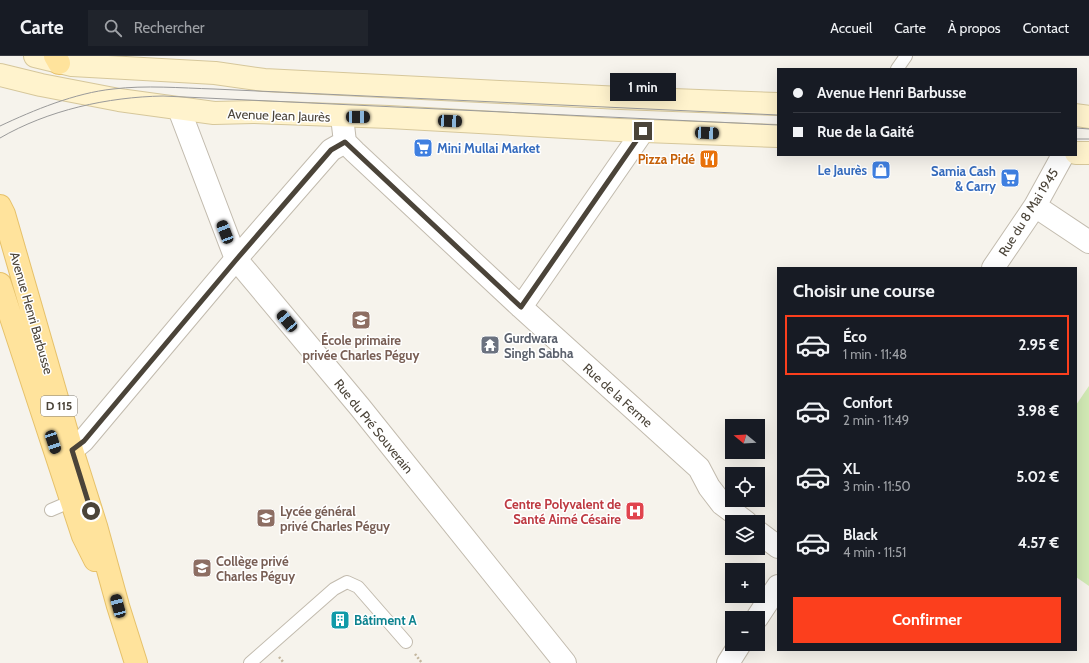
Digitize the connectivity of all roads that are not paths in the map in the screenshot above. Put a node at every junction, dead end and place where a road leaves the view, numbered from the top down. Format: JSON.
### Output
{"nodes":[{"id":1,"x":35,"y":56,"type":"edge"},
{"id":2,"x":906,"y":56,"type":"edge"},
{"id":3,"x":57,"y":59,"type":"edge"},
{"id":4,"x":898,"y":68,"type":"edge"},
{"id":5,"x":0,"y":75,"type":"edge"},
{"id":6,"x":777,"y":104,"type":"edge"},
{"id":7,"x":179,"y":109,"type":"junction"},
{"id":8,"x":342,"y":117,"type":"junction"},
{"id":9,"x":643,"y":131,"type":"junction"},
{"id":10,"x":777,"y":136,"type":"edge"},
{"id":11,"x":345,"y":142,"type":"junction"},
{"id":12,"x":1089,"y":153,"type":"edge"},
{"id":13,"x":1077,"y":154,"type":"edge"},
{"id":14,"x":1063,"y":156,"type":"edge"},
{"id":15,"x":0,"y":206,"type":"edge"},
{"id":16,"x":1035,"y":206,"type":"junction"},
{"id":17,"x":1089,"y":242,"type":"edge"},
{"id":18,"x":236,"y":260,"type":"junction"},
{"id":19,"x":994,"y":267,"type":"edge"},
{"id":20,"x":0,"y":284,"type":"edge"},
{"id":21,"x":521,"y":307,"type":"junction"},
{"id":22,"x":72,"y":450,"type":"junction"},
{"id":23,"x":72,"y":501,"type":"junction"},
{"id":24,"x":51,"y":510,"type":"dead end"},
{"id":25,"x":737,"y":515,"type":"edge"},
{"id":26,"x":765,"y":537,"type":"edge"},
{"id":27,"x":777,"y":546,"type":"edge"},
{"id":28,"x":777,"y":588,"type":"edge"},
{"id":29,"x":118,"y":606,"type":"junction"},
{"id":30,"x":762,"y":611,"type":"edge"},
{"id":31,"x":406,"y":642,"type":"dead end"},
{"id":32,"x":736,"y":651,"type":"edge"},
{"id":33,"x":136,"y":663,"type":"edge"},
{"id":34,"x":250,"y":663,"type":"edge"},
{"id":35,"x":565,"y":663,"type":"edge"},
{"id":36,"x":728,"y":663,"type":"edge"}],
"edges":[{"from":1,"to":3,"type":"street"},
{"from":2,"to":4,"type":"lane"},
{"from":3,"to":6,"type":"street"},
{"from":5,"to":7,"type":"street","name":"Avenue Jean Jaurès"},
{"from":7,"to":8,"type":"street","name":"Avenue Jean Jaurès"},
{"from":7,"to":18,"type":"street","name":"Rue du Pré Souverain"},
{"from":8,"to":9,"type":"street","name":"Avenue Jean Jaurès"},
{"from":8,"to":11,"type":"street"},
{"from":9,"to":10,"type":"street","name":"Avenue Jean Jaurès"},
{"from":9,"to":21,"type":"street"},
{"from":11,"to":18,"type":"street"},
{"from":11,"to":21,"type":"street","name":"Rue de la Ferme"},
{"from":12,"to":13,"type":"street"},
{"from":14,"to":16,"type":"street","name":"Rue du 8 Mai 1945"},
{"from":15,"to":22,"type":"main road","name":"Avenue Henri Barbusse","number":"D 115"},
{"from":16,"to":17,"type":"street"},
{"from":16,"to":19,"type":"street","name":"Rue du 8 Mai 1945"},
{"from":18,"to":22,"type":"street"},
{"from":18,"to":35,"type":"street","name":"Rue du Pré Souverain"},
{"from":20,"to":23,"type":"main road","name":"Avenue Henri Barbusse","number":"D 115"},
{"from":21,"to":25,"type":"street","name":"Rue de la Ferme"},
{"from":22,"to":29,"type":"main road","name":"Avenue Henri Barbusse","number":"D 115"},
{"from":23,"to":24,"type":"lane"},
{"from":23,"to":29,"type":"main road","name":"Avenue Henri Barbusse","number":"D 115"},
{"from":26,"to":27,"type":"street"},
{"from":28,"to":30,"type":"street"},
{"from":29,"to":33,"type":"main road","name":"Avenue Henri Barbusse","number":"D 115"},
{"from":31,"to":34,"type":"lane"},
{"from":32,"to":36,"type":"street"}]}
